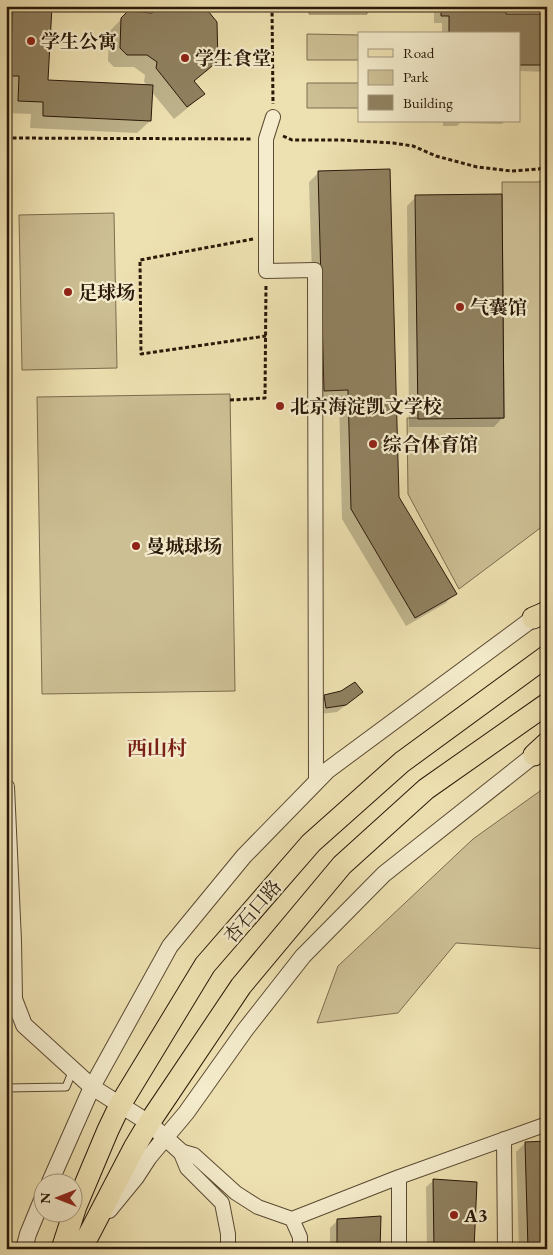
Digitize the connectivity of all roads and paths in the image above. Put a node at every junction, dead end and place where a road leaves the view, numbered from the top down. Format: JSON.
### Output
{"nodes":[{"id":1,"x":272,"y":6,"type":"edge"},
{"id":2,"x":273,"y":117,"type":"junction"},
{"id":3,"x":6,"y":138,"type":"edge"},
{"id":4,"x":266,"y":139,"type":"junction"},
{"id":5,"x":547,"y":166,"type":"edge"},
{"id":6,"x":266,"y":236,"type":"junction"},
{"id":7,"x":266,"y":271,"type":"junction"},
{"id":8,"x":266,"y":336,"type":"junction"},
{"id":9,"x":230,"y":400,"type":"dead end"},
{"id":10,"x":542,"y":613,"type":"edge"},
{"id":11,"x":547,"y":656,"type":"edge"},
{"id":12,"x":547,"y":704,"type":"edge"},
{"id":13,"x":542,"y":748,"type":"edge"},
{"id":14,"x":316,"y":782,"type":"junction"},
{"id":15,"x":6,"y":787,"type":"edge"},
{"id":16,"x":10,"y":941,"type":"edge"},
{"id":17,"x":73,"y":1070,"type":"junction"},
{"id":18,"x":92,"y":1087,"type":"junction"},
{"id":19,"x":6,"y":1088,"type":"edge"},
{"id":20,"x":120,"y":1105,"type":"junction"},
{"id":21,"x":149,"y":1123,"type":"junction"},
{"id":22,"x":547,"y":1124,"type":"edge"},
{"id":23,"x":165,"y":1137,"type":"junction"},
{"id":24,"x":504,"y":1139,"type":"junction"},
{"id":25,"x":180,"y":1151,"type":"junction"},
{"id":26,"x":54,"y":1172,"type":"edge"},
{"id":27,"x":399,"y":1177,"type":"junction"},
{"id":28,"x":292,"y":1219,"type":"junction"},
{"id":29,"x":33,"y":1222,"type":"edge"},
{"id":30,"x":85,"y":1245,"type":"edge"},
{"id":31,"x":24,"y":1249,"type":"edge"},
{"id":32,"x":62,"y":1249,"type":"edge"},
{"id":33,"x":228,"y":1249,"type":"edge"},
{"id":34,"x":300,"y":1249,"type":"edge"},
{"id":35,"x":399,"y":1249,"type":"edge"},
{"id":36,"x":505,"y":1249,"type":"edge"}],
"edges":[{"from":1,"to":2,"type":"path"},
{"from":2,"to":4,"type":"street"},
{"from":2,"to":5,"type":"path"},
{"from":3,"to":4,"type":"path"},
{"from":4,"to":6,"type":"street"},
{"from":6,"to":7,"type":"street"},
{"from":6,"to":8,"type":"path"},
{"from":7,"to":8,"type":"path"},
{"from":7,"to":14,"type":"street"},
{"from":8,"to":9,"type":"path"},
{"from":10,"to":14,"type":"street"},
{"from":11,"to":20,"type":"main road","name":"杏石口路"},
{"from":12,"to":21,"type":"main road","name":"杏石口路"},
{"from":13,"to":23,"type":"street"},
{"from":14,"to":18,"type":"street"},
{"from":15,"to":16,"type":"street"},
{"from":16,"to":17,"type":"street"},
{"from":17,"to":18,"type":"street"},
{"from":17,"to":19,"type":"lane"},
{"from":18,"to":20,"type":"street"},
{"from":18,"to":26,"type":"street"},
{"from":20,"to":21,"type":"street"},
{"from":20,"to":32,"type":"main road","name":"杏石口路"},
{"from":21,"to":23,"type":"street"},
{"from":21,"to":30,"type":"main road","name":"杏石口路"},
{"from":22,"to":24,"type":"street"},
{"from":23,"to":25,"type":"street"},
{"from":23,"to":30,"type":"street"},
{"from":24,"to":27,"type":"street"},
{"from":24,"to":36,"type":"street"},
{"from":25,"to":28,"type":"street"},
{"from":25,"to":33,"type":"street"},
{"from":27,"to":28,"type":"street"},
{"from":27,"to":35,"type":"street"},
{"from":28,"to":34,"type":"street"},
{"from":29,"to":31,"type":"street"}]}
